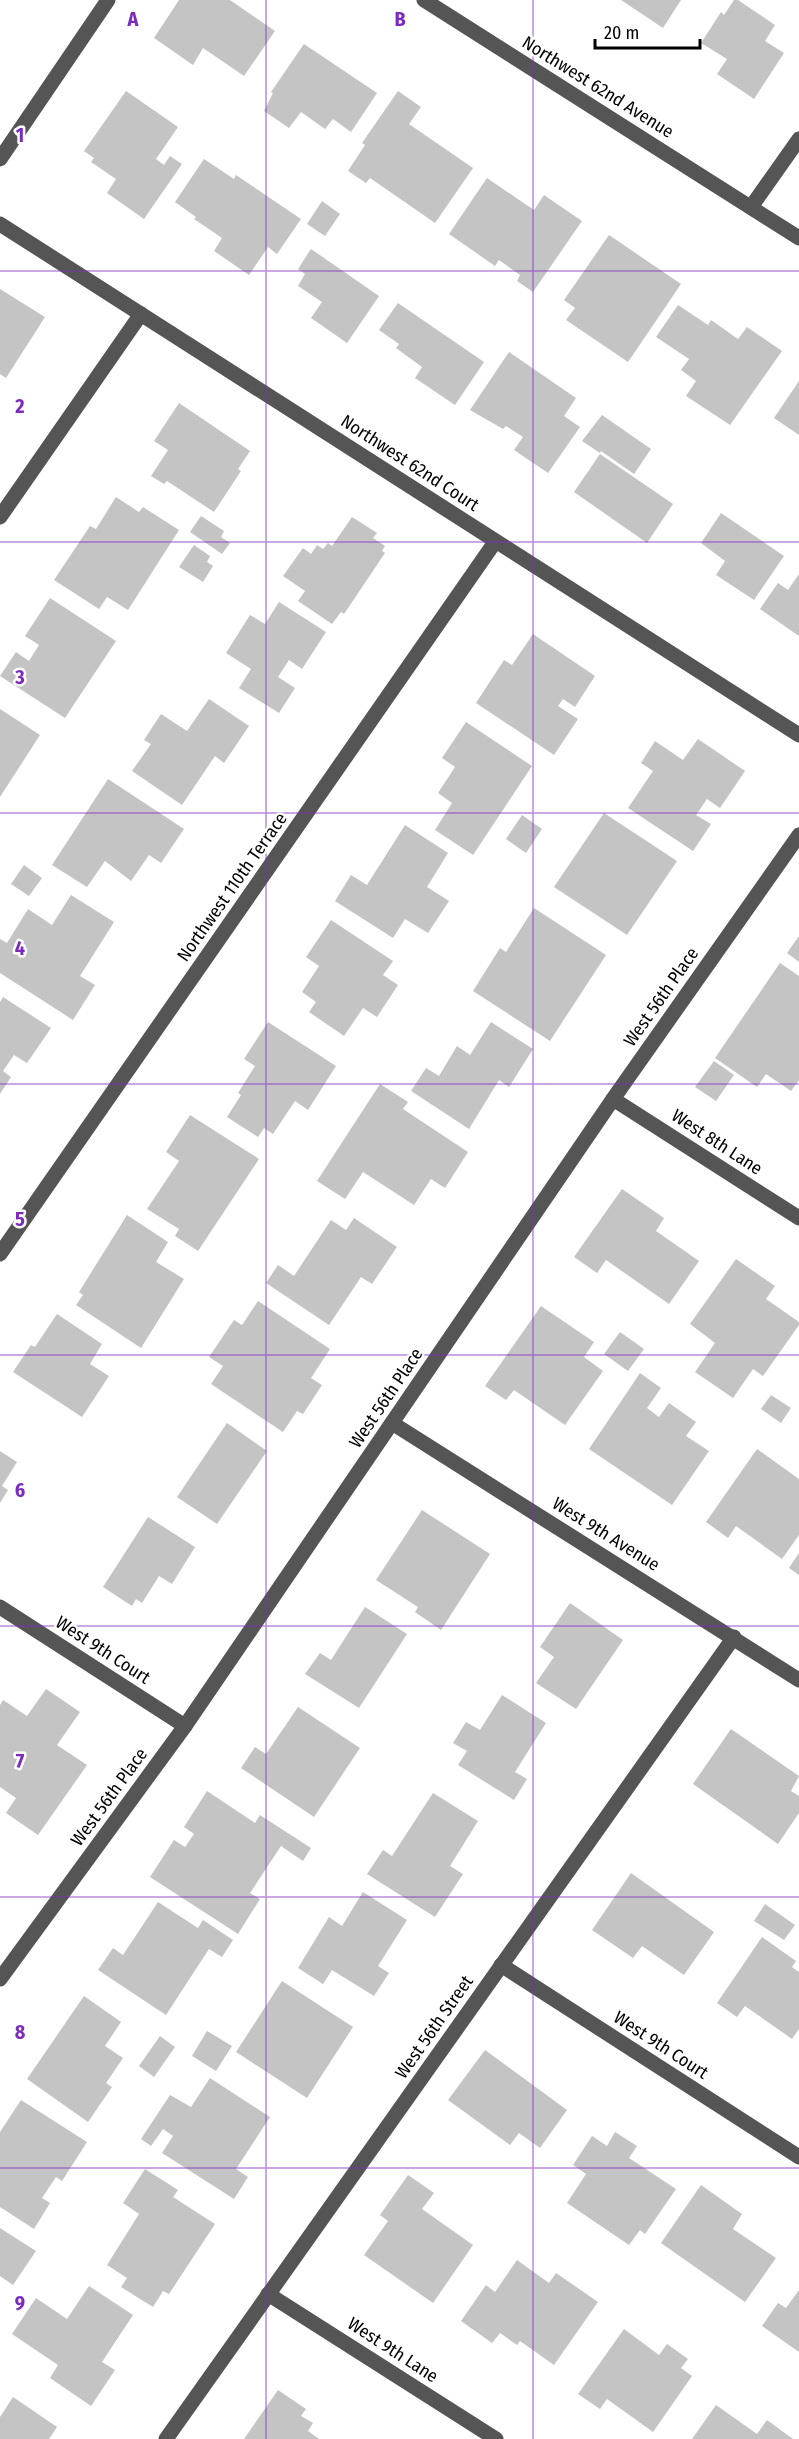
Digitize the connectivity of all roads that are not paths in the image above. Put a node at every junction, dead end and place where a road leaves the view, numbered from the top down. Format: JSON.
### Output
{"nodes":[{"id":1,"x":108,"y":0,"type":"edge"},
{"id":2,"x":424,"y":0,"type":"edge"},
{"id":3,"x":799,"y":140,"type":"edge"},
{"id":4,"x":0,"y":159,"type":"edge"},
{"id":5,"x":751,"y":207,"type":"junction"},
{"id":6,"x":0,"y":224,"type":"edge"},
{"id":7,"x":799,"y":238,"type":"edge"},
{"id":8,"x":141,"y":314,"type":"junction"},
{"id":9,"x":0,"y":517,"type":"edge"},
{"id":10,"x":495,"y":542,"type":"junction"},
{"id":11,"x":799,"y":735,"type":"edge"},
{"id":12,"x":799,"y":835,"type":"edge"},
{"id":13,"x":614,"y":1099,"type":"junction"},
{"id":14,"x":799,"y":1218,"type":"edge"},
{"id":15,"x":0,"y":1254,"type":"edge"},
{"id":16,"x":392,"y":1424,"type":"junction"},
{"id":17,"x":0,"y":1607,"type":"edge"},
{"id":18,"x":734,"y":1637,"type":"junction"},
{"id":19,"x":799,"y":1680,"type":"edge"},
{"id":20,"x":185,"y":1726,"type":"junction"},
{"id":21,"x":501,"y":1965,"type":"junction"},
{"id":22,"x":0,"y":1979,"type":"edge"},
{"id":23,"x":799,"y":2157,"type":"edge"},
{"id":24,"x":268,"y":2294,"type":"junction"},
{"id":25,"x":166,"y":2439,"type":"edge"},
{"id":26,"x":496,"y":2439,"type":"edge"}],
"edges":[{"from":1,"to":4,"type":"street"},
{"from":2,"to":5,"type":"street","name":"Northwest 62nd Avenue"},
{"from":3,"to":5,"type":"street"},
{"from":5,"to":7,"type":"street","name":"Northwest 62nd Avenue"},
{"from":6,"to":8,"type":"street","name":"Northwest 62nd Court"},
{"from":8,"to":9,"type":"street"},
{"from":8,"to":10,"type":"street","name":"Northwest 62nd Court"},
{"from":10,"to":11,"type":"street","name":"Northwest 62nd Court"},
{"from":10,"to":15,"type":"street","name":"Northwest 110th Terrace"},
{"from":12,"to":13,"type":"street","name":"West 56th Place"},
{"from":13,"to":14,"type":"street","name":"West 8th Lane"},
{"from":13,"to":16,"type":"street","name":"West 56th Place"},
{"from":16,"to":18,"type":"street","name":"West 9th Avenue"},
{"from":16,"to":20,"type":"street","name":"West 56th Place"},
{"from":17,"to":20,"type":"street","name":"West 9th Court"},
{"from":18,"to":19,"type":"street","name":"West 9th Avenue"},
{"from":18,"to":21,"type":"street","name":"West 56th Street"},
{"from":20,"to":22,"type":"street","name":"West 56th Place"},
{"from":21,"to":23,"type":"street","name":"West 9th Court"},
{"from":21,"to":24,"type":"street","name":"West 56th Street"},
{"from":24,"to":25,"type":"street","name":"West 56th Street"},
{"from":24,"to":26,"type":"street","name":"West 9th Lane"}]}
